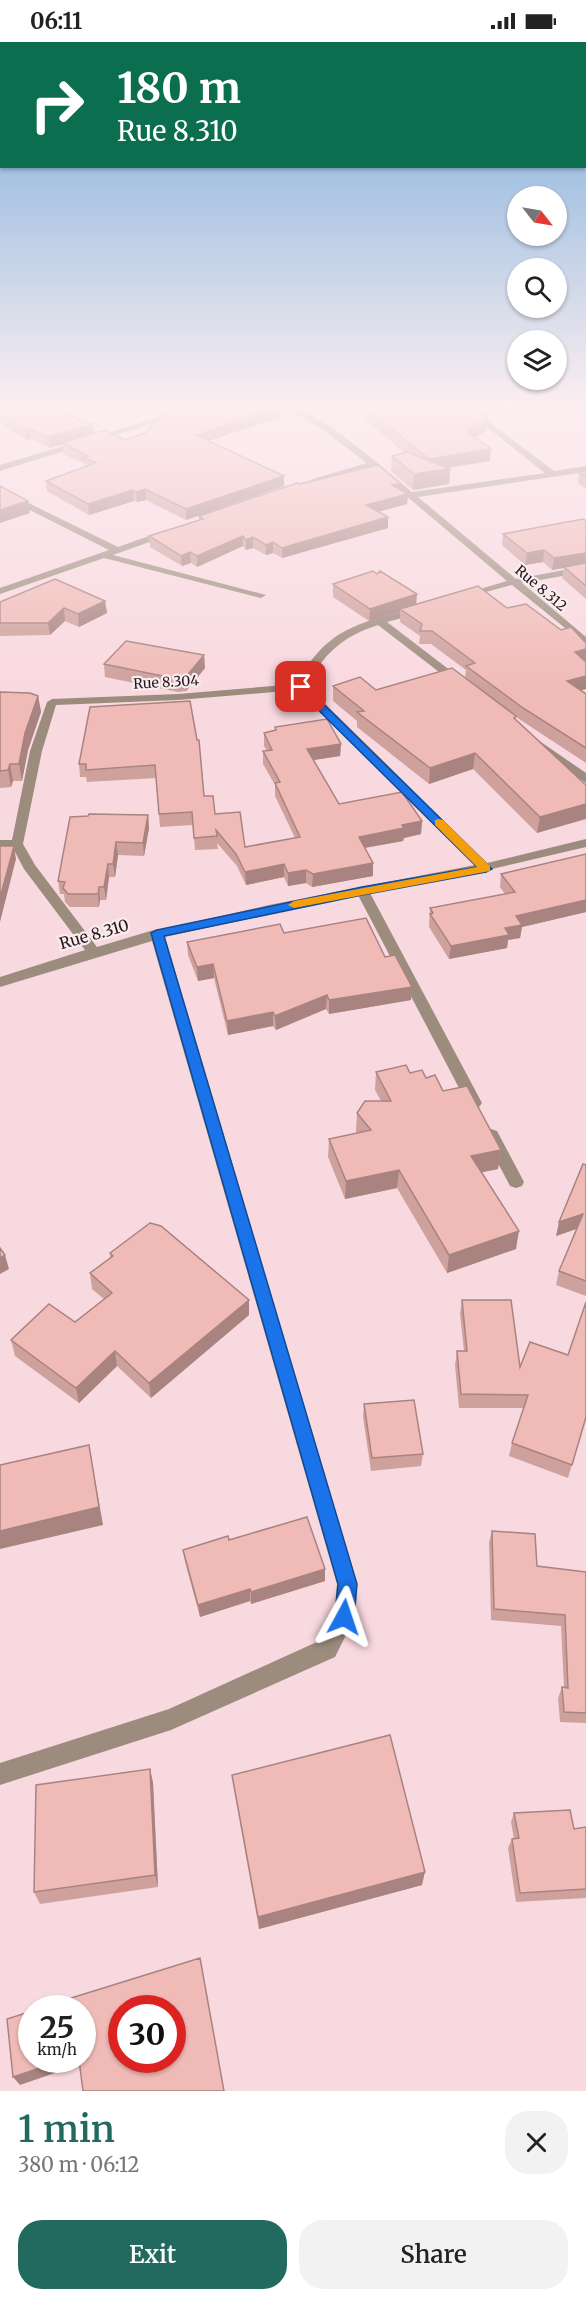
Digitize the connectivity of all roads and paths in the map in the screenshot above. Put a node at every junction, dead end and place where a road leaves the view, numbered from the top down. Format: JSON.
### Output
{"nodes":[{"id":1,"x":13,"y":499,"type":"edge"},
{"id":2,"x":416,"y":499,"type":"edge"},
{"id":3,"x":174,"y":530,"type":"edge"},
{"id":4,"x":117,"y":550,"type":"junction"},
{"id":5,"x":103,"y":555,"type":"junction"},
{"id":6,"x":586,"y":569,"type":"edge"},
{"id":7,"x":513,"y":582,"type":"junction"},
{"id":8,"x":0,"y":591,"type":"edge"},
{"id":9,"x":261,"y":595,"type":"dead end"},
{"id":10,"x":458,"y":599,"type":"edge"},
{"id":11,"x":436,"y":605,"type":"edge"},
{"id":12,"x":381,"y":622,"type":"junction"},
{"id":13,"x":586,"y":642,"type":"edge"},
{"id":14,"x":301,"y":687,"type":"junction"},
{"id":15,"x":474,"y":694,"type":"edge"},
{"id":16,"x":530,"y":736,"type":"edge"},
{"id":17,"x":586,"y":779,"type":"edge"},
{"id":18,"x":586,"y":843,"type":"edge"},
{"id":19,"x":0,"y":844,"type":"edge"},
{"id":20,"x":17,"y":844,"type":"junction"},
{"id":21,"x":486,"y":869,"type":"junction"},
{"id":22,"x":362,"y":891,"type":"junction"},
{"id":23,"x":157,"y":933,"type":"junction"},
{"id":24,"x":93,"y":951,"type":"junction"},
{"id":25,"x":0,"y":982,"type":"edge"},
{"id":26,"x":516,"y":1182,"type":"dead end"},
{"id":27,"x":0,"y":1774,"type":"edge"}],
"edges":[{"from":1,"to":4,"type":"street"},
{"from":2,"to":7,"type":"street","name":"Rue 8.312"},
{"from":3,"to":4,"type":"street"},
{"from":4,"to":5,"type":"street"},
{"from":5,"to":8,"type":"street"},
{"from":5,"to":9,"type":"street"},
{"from":6,"to":7,"type":"street"},
{"from":7,"to":10,"type":"street"},
{"from":7,"to":13,"type":"street","name":"Rue 8.312"},
{"from":11,"to":12,"type":"street"},
{"from":12,"to":14,"type":"street"},
{"from":12,"to":15,"type":"street"},
{"from":14,"to":20,"type":"street","name":"Rue 8.304"},
{"from":14,"to":21,"type":"street"},
{"from":16,"to":17,"type":"street"},
{"from":18,"to":21,"type":"street","name":"Rue 8.310"},
{"from":19,"to":20,"type":"street"},
{"from":20,"to":24,"type":"street"},
{"from":21,"to":22,"type":"street","name":"Rue 8.310"},
{"from":22,"to":23,"type":"street","name":"Rue 8.310"},
{"from":22,"to":26,"type":"street"},
{"from":23,"to":24,"type":"street","name":"Rue 8.310"},
{"from":23,"to":27,"type":"street"},
{"from":24,"to":25,"type":"street","name":"Rue 8.310"}]}
